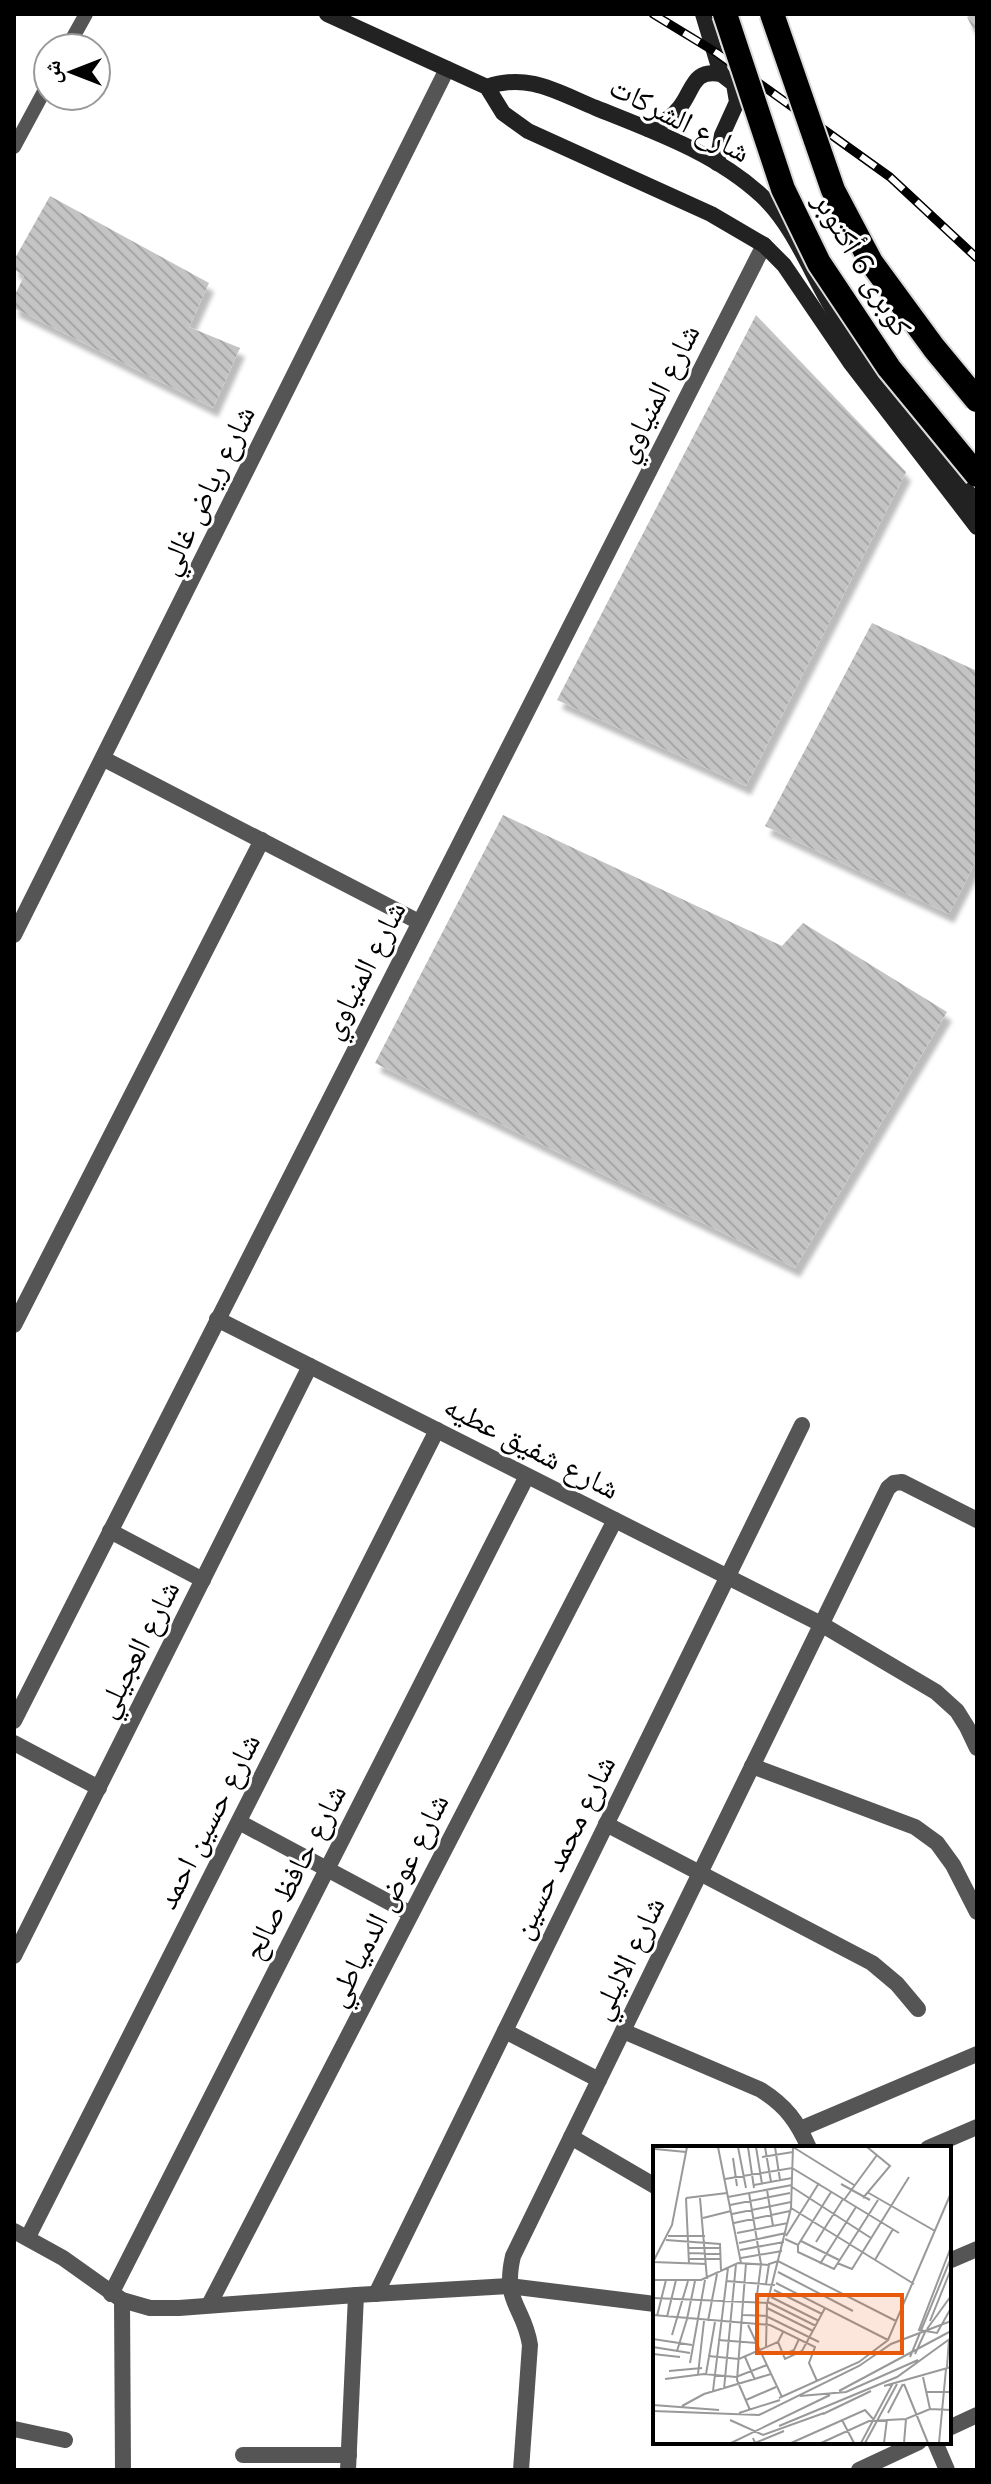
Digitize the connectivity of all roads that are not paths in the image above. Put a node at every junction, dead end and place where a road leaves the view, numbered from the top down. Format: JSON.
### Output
{"nodes":[{"id":1,"x":86,"y":14,"type":"edge"},
{"id":2,"x":327,"y":14,"type":"edge"},
{"id":3,"x":703,"y":14,"type":"edge"},
{"id":4,"x":725,"y":14,"type":"edge"},
{"id":5,"x":772,"y":14,"type":"edge"},
{"id":6,"x":76,"y":32,"type":"edge"},
{"id":7,"x":447,"y":69,"type":"junction"},
{"id":8,"x":721,"y":74,"type":"junction"},
{"id":9,"x":487,"y":87,"type":"junction"},
{"id":10,"x":33,"y":112,"type":"edge"},
{"id":11,"x":648,"y":129,"type":"junction"},
{"id":12,"x":14,"y":147,"type":"edge"},
{"id":13,"x":717,"y":163,"type":"junction"},
{"id":14,"x":764,"y":245,"type":"junction"},
{"id":15,"x":858,"y":360,"type":"junction"},
{"id":16,"x":977,"y":400,"type":"edge"},
{"id":17,"x":977,"y":475,"type":"edge"},
{"id":18,"x":977,"y":504,"type":"edge"},
{"id":19,"x":977,"y":527,"type":"edge"},
{"id":20,"x":104,"y":759,"type":"junction"},
{"id":21,"x":262,"y":840,"type":"junction"},
{"id":22,"x":419,"y":922,"type":"junction"},
{"id":23,"x":14,"y":935,"type":"edge"},
{"id":24,"x":217,"y":1319,"type":"junction"},
{"id":25,"x":14,"y":1325,"type":"edge"},
{"id":26,"x":310,"y":1366,"type":"junction"},
{"id":27,"x":802,"y":1425,"type":"dead end"},
{"id":28,"x":437,"y":1430,"type":"junction"},
{"id":29,"x":527,"y":1476,"type":"junction"},
{"id":30,"x":615,"y":1520,"type":"junction"},
{"id":31,"x":977,"y":1520,"type":"edge"},
{"id":32,"x":110,"y":1531,"type":"junction"},
{"id":33,"x":727,"y":1577,"type":"junction"},
{"id":34,"x":203,"y":1580,"type":"junction"},
{"id":35,"x":821,"y":1624,"type":"junction"},
{"id":36,"x":14,"y":1721,"type":"edge"},
{"id":37,"x":14,"y":1743,"type":"edge"},
{"id":38,"x":977,"y":1748,"type":"edge"},
{"id":39,"x":752,"y":1766,"type":"junction"},
{"id":40,"x":99,"y":1788,"type":"junction"},
{"id":41,"x":239,"y":1822,"type":"junction"},
{"id":42,"x":606,"y":1824,"type":"junction"},
{"id":43,"x":327,"y":1869,"type":"junction"},
{"id":44,"x":700,"y":1873,"type":"junction"},
{"id":45,"x":977,"y":1912,"type":"edge"},
{"id":46,"x":411,"y":1914,"type":"junction"},
{"id":47,"x":14,"y":1956,"type":"edge"},
{"id":48,"x":918,"y":2009,"type":"dead end"},
{"id":49,"x":505,"y":2031,"type":"junction"},
{"id":50,"x":623,"y":2031,"type":"junction"},
{"id":51,"x":977,"y":2054,"type":"edge"},
{"id":52,"x":599,"y":2080,"type":"junction"},
{"id":53,"x":977,"y":2127,"type":"edge"},
{"id":54,"x":800,"y":2129,"type":"junction"},
{"id":55,"x":571,"y":2137,"type":"junction"},
{"id":56,"x":808,"y":2146,"type":"edge"},
{"id":57,"x":933,"y":2146,"type":"edge"},
{"id":58,"x":653,"y":2185,"type":"edge"},
{"id":59,"x":21,"y":2234,"type":"edge"},
{"id":60,"x":977,"y":2249,"type":"edge"},
{"id":61,"x":951,"y":2260,"type":"edge"},
{"id":62,"x":509,"y":2286,"type":"junction"},
{"id":63,"x":376,"y":2294,"type":"junction"},
{"id":64,"x":356,"y":2295,"type":"junction"},
{"id":65,"x":117,"y":2297,"type":"junction"},
{"id":66,"x":653,"y":2304,"type":"edge"},
{"id":67,"x":209,"y":2305,"type":"junction"},
{"id":68,"x":977,"y":2415,"type":"edge"},
{"id":69,"x":951,"y":2427,"type":"edge"},
{"id":70,"x":14,"y":2429,"type":"edge"},
{"id":71,"x":65,"y":2440,"type":"dead end"},
{"id":72,"x":915,"y":2444,"type":"edge"},
{"id":73,"x":936,"y":2444,"type":"edge"},
{"id":74,"x":243,"y":2455,"type":"dead end"},
{"id":75,"x":349,"y":2462,"type":"edge"},
{"id":76,"x":123,"y":2470,"type":"edge"},
{"id":77,"x":521,"y":2470,"type":"edge"},
{"id":78,"x":859,"y":2470,"type":"edge"},
{"id":79,"x":947,"y":2470,"type":"edge"}],
"edges":[{"from":1,"to":6,"type":"lane"},
{"from":2,"to":7,"type":"main road","name":"شارع الشركات"},
{"from":3,"to":8,"type":"main road"},
{"from":4,"to":17,"type":"highway","name":"كوبرى 6 أكتوبر","bridge":true},
{"from":5,"to":16,"type":"highway","name":"كوبرى 6 أكتوبر","bridge":true},
{"from":7,"to":9,"type":"main road","name":"شارع الشركات"},
{"from":7,"to":20,"type":"street","name":"شارع رياض غالي"},
{"from":8,"to":11,"type":"main road"},
{"from":8,"to":13,"type":"main road"},
{"from":9,"to":11,"type":"main road","name":"شارع الشركات"},
{"from":9,"to":14,"type":"main road","name":"شارع الشركات"},
{"from":10,"to":12,"type":"lane"},
{"from":11,"to":13,"type":"main road","name":"شارع الشركات"},
{"from":13,"to":15,"type":"main road","name":"شارع الشركات"},
{"from":14,"to":15,"type":"main road","name":"شارع الشركات"},
{"from":14,"to":22,"type":"street","name":"شارع المنياوي"},
{"from":15,"to":18,"type":"main road","name":"شارع الشركات"},
{"from":15,"to":19,"type":"main road","name":"شارع الشركات"},
{"from":20,"to":21,"type":"street"},
{"from":20,"to":23,"type":"street","name":"شارع رياض غالي"},
{"from":21,"to":22,"type":"street"},
{"from":21,"to":25,"type":"street"},
{"from":22,"to":24,"type":"street","name":"شارع المنياوي"},
{"from":24,"to":26,"type":"street","name":"شارع شفيق عطيه"},
{"from":24,"to":32,"type":"street","name":"شارع المنياوي"},
{"from":26,"to":28,"type":"street","name":"شارع شفيق عطيه"},
{"from":26,"to":34,"type":"street","name":"شارع العجيلي"},
{"from":27,"to":33,"type":"street","name":"شارع محمد حسين"},
{"from":28,"to":29,"type":"street","name":"شارع شفيق عطيه"},
{"from":28,"to":41,"type":"street","name":"شارع حسين احمد"},
{"from":29,"to":30,"type":"street","name":"شارع شفيق عطيه"},
{"from":29,"to":43,"type":"street","name":"شارع حافظ صالح"},
{"from":30,"to":33,"type":"street","name":"شارع شفيق عطيه"},
{"from":30,"to":46,"type":"street","name":"شارع عوض الدمياطي"},
{"from":31,"to":35,"type":"street","name":"شارع الاليلي"},
{"from":32,"to":34,"type":"street"},
{"from":32,"to":36,"type":"street","name":"شارع المنياوي"},
{"from":33,"to":35,"type":"street","name":"شارع شفيق عطيه"},
{"from":33,"to":42,"type":"street","name":"شارع محمد حسين"},
{"from":34,"to":40,"type":"street","name":"شارع العجيلي"},
{"from":35,"to":38,"type":"street","name":"شارع شفيق عطيه"},
{"from":35,"to":39,"type":"street","name":"شارع الاليلي"},
{"from":37,"to":40,"type":"street"},
{"from":39,"to":44,"type":"street","name":"شارع الاليلي"},
{"from":39,"to":45,"type":"street"},
{"from":40,"to":47,"type":"street","name":"شارع العجيلي"},
{"from":41,"to":43,"type":"street"},
{"from":41,"to":59,"type":"street","name":"شارع حسين احمد"},
{"from":42,"to":44,"type":"street"},
{"from":42,"to":49,"type":"street","name":"شارع محمد حسين"},
{"from":43,"to":46,"type":"street"},
{"from":43,"to":65,"type":"street","name":"شارع حافظ صالح"},
{"from":44,"to":48,"type":"street"},
{"from":44,"to":50,"type":"street","name":"شارع الاليلي"},
{"from":46,"to":67,"type":"street","name":"شارع عوض الدمياطي"},
{"from":49,"to":52,"type":"street"},
{"from":49,"to":63,"type":"street","name":"شارع محمد حسين"},
{"from":50,"to":52,"type":"street","name":"شارع الاليلي"},
{"from":50,"to":54,"type":"street"},
{"from":51,"to":54,"type":"street"},
{"from":52,"to":55,"type":"street","name":"شارع الاليلي"},
{"from":53,"to":57,"type":"street"},
{"from":54,"to":56,"type":"street"},
{"from":55,"to":58,"type":"street"},
{"from":55,"to":62,"type":"street","name":"شارع الاليلي"},
{"from":59,"to":65,"type":"street"},
{"from":60,"to":61,"type":"street"},
{"from":62,"to":63,"type":"street"},
{"from":62,"to":66,"type":"street"},
{"from":62,"to":77,"type":"street"},
{"from":63,"to":64,"type":"street"},
{"from":64,"to":67,"type":"street"},
{"from":64,"to":75,"type":"street"},
{"from":65,"to":67,"type":"street"},
{"from":65,"to":76,"type":"street"},
{"from":68,"to":69,"type":"street"},
{"from":70,"to":71,"type":"street"},
{"from":72,"to":78,"type":"street"},
{"from":73,"to":79,"type":"street"},
{"from":74,"to":75,"type":"street"}]}
